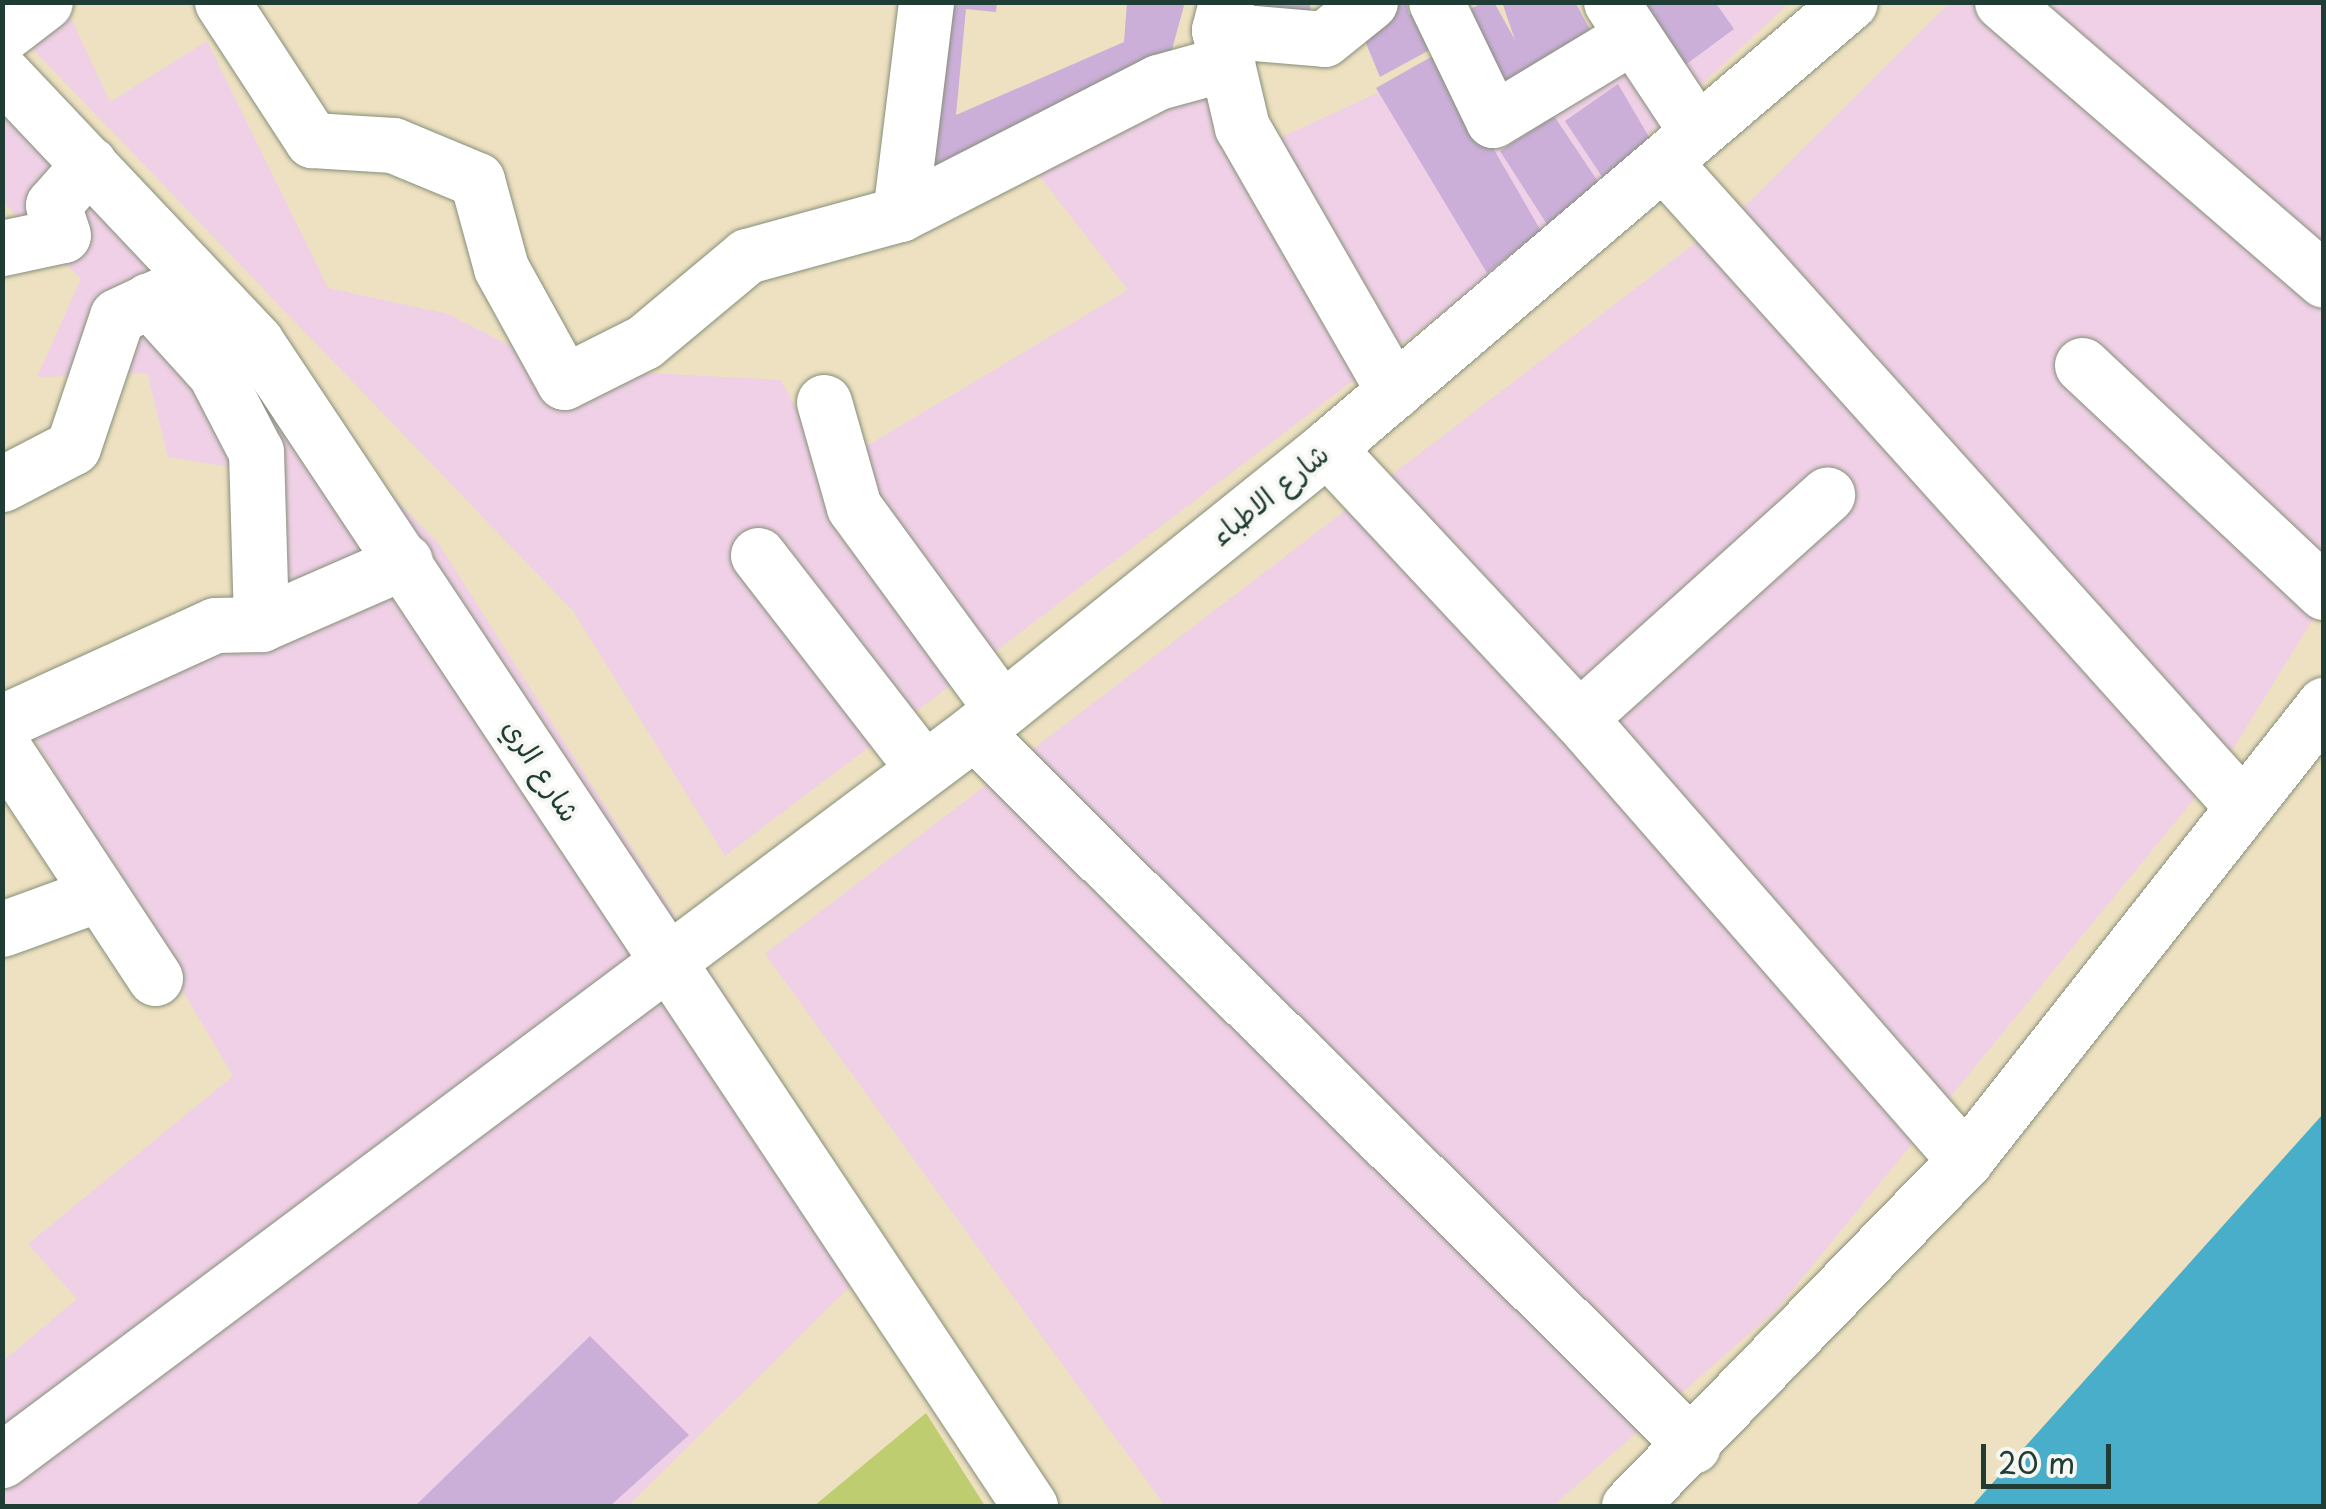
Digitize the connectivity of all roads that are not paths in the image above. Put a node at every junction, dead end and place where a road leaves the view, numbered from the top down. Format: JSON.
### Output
{"nodes":[{"id":1,"x":45,"y":2,"type":"edge"},
{"id":2,"x":222,"y":2,"type":"edge"},
{"id":3,"x":926,"y":2,"type":"edge"},
{"id":4,"x":1370,"y":2,"type":"edge"},
{"id":5,"x":1436,"y":2,"type":"edge"},
{"id":6,"x":1850,"y":2,"type":"edge"},
{"id":7,"x":2002,"y":2,"type":"edge"},
{"id":8,"x":1621,"y":19,"type":"edge"},
{"id":9,"x":1224,"y":32,"type":"edge"},
{"id":10,"x":2,"y":34,"type":"edge"},
{"id":11,"x":2,"y":73,"type":"edge"},
{"id":12,"x":1680,"y":147,"type":"junction"},
{"id":13,"x":89,"y":164,"type":"junction"},
{"id":14,"x":900,"y":214,"type":"junction"},
{"id":15,"x":2,"y":248,"type":"edge"},
{"id":16,"x":2324,"y":280,"type":"edge"},
{"id":17,"x":173,"y":289,"type":"junction"},
{"id":18,"x":2082,"y":365,"type":"dead end"},
{"id":19,"x":1394,"y":390,"type":"junction"},
{"id":20,"x":824,"y":402,"type":"dead end"},
{"id":21,"x":1326,"y":448,"type":"junction"},
{"id":22,"x":2,"y":484,"type":"edge"},
{"id":23,"x":1827,"y":495,"type":"dead end"},
{"id":24,"x":758,"y":555,"type":"dead end"},
{"id":25,"x":405,"y":561,"type":"junction"},
{"id":26,"x":2324,"y":592,"type":"edge"},
{"id":27,"x":261,"y":624,"type":"junction"},
{"id":28,"x":2324,"y":705,"type":"edge"},
{"id":29,"x":1578,"y":718,"type":"junction"},
{"id":30,"x":988,"y":720,"type":"junction"},
{"id":31,"x":2,"y":722,"type":"edge"},
{"id":32,"x":2,"y":746,"type":"edge"},
{"id":33,"x":922,"y":768,"type":"junction"},
{"id":34,"x":18,"y":804,"type":"edge"},
{"id":35,"x":2243,"y":807,"type":"junction"},
{"id":36,"x":98,"y":894,"type":"junction"},
{"id":37,"x":2,"y":929,"type":"edge"},
{"id":38,"x":668,"y":962,"type":"junction"},
{"id":39,"x":155,"y":978,"type":"dead end"},
{"id":40,"x":1964,"y":1160,"type":"junction"},
{"id":41,"x":1693,"y":1446,"type":"junction"},
{"id":42,"x":2,"y":1460,"type":"edge"},
{"id":43,"x":1030,"y":1506,"type":"edge"},
{"id":44,"x":1628,"y":1506,"type":"edge"}],
"edges":[{"from":1,"to":10,"type":"street"},
{"from":2,"to":14,"type":"street"},
{"from":3,"to":14,"type":"street"},
{"from":4,"to":9,"type":"street"},
{"from":5,"to":8,"type":"street"},
{"from":6,"to":12,"type":"street","name":"شارع الاطباء"},
{"from":7,"to":16,"type":"street"},
{"from":8,"to":12,"type":"street"},
{"from":9,"to":14,"type":"street"},
{"from":9,"to":19,"type":"street"},
{"from":11,"to":13,"type":"street","name":"شارع الري"},
{"from":12,"to":19,"type":"street","name":"شارع الاطباء"},
{"from":12,"to":35,"type":"street"},
{"from":13,"to":15,"type":"street"},
{"from":13,"to":17,"type":"street","name":"شارع الري"},
{"from":17,"to":22,"type":"street"},
{"from":17,"to":25,"type":"street","name":"شارع الري"},
{"from":17,"to":27,"type":"street"},
{"from":18,"to":26,"type":"street"},
{"from":19,"to":21,"type":"street","name":"شارع الاطباء"},
{"from":20,"to":30,"type":"street"},
{"from":21,"to":29,"type":"street"},
{"from":21,"to":30,"type":"street","name":"شارع الاطباء"},
{"from":23,"to":29,"type":"street"},
{"from":24,"to":33,"type":"street"},
{"from":25,"to":27,"type":"street"},
{"from":25,"to":38,"type":"street","name":"شارع الري"},
{"from":27,"to":31,"type":"street"},
{"from":28,"to":35,"type":"street"},
{"from":29,"to":40,"type":"street"},
{"from":30,"to":33,"type":"street","name":"شارع الاطباء"},
{"from":30,"to":41,"type":"street"},
{"from":32,"to":34,"type":"street"},
{"from":33,"to":38,"type":"street","name":"شارع الاطباء"},
{"from":34,"to":36,"type":"street"},
{"from":35,"to":40,"type":"street"},
{"from":36,"to":37,"type":"street"},
{"from":36,"to":39,"type":"street"},
{"from":38,"to":42,"type":"street","name":"شارع الاطباء"},
{"from":38,"to":43,"type":"street","name":"شارع الري"},
{"from":40,"to":41,"type":"street"},
{"from":41,"to":44,"type":"street"}]}
